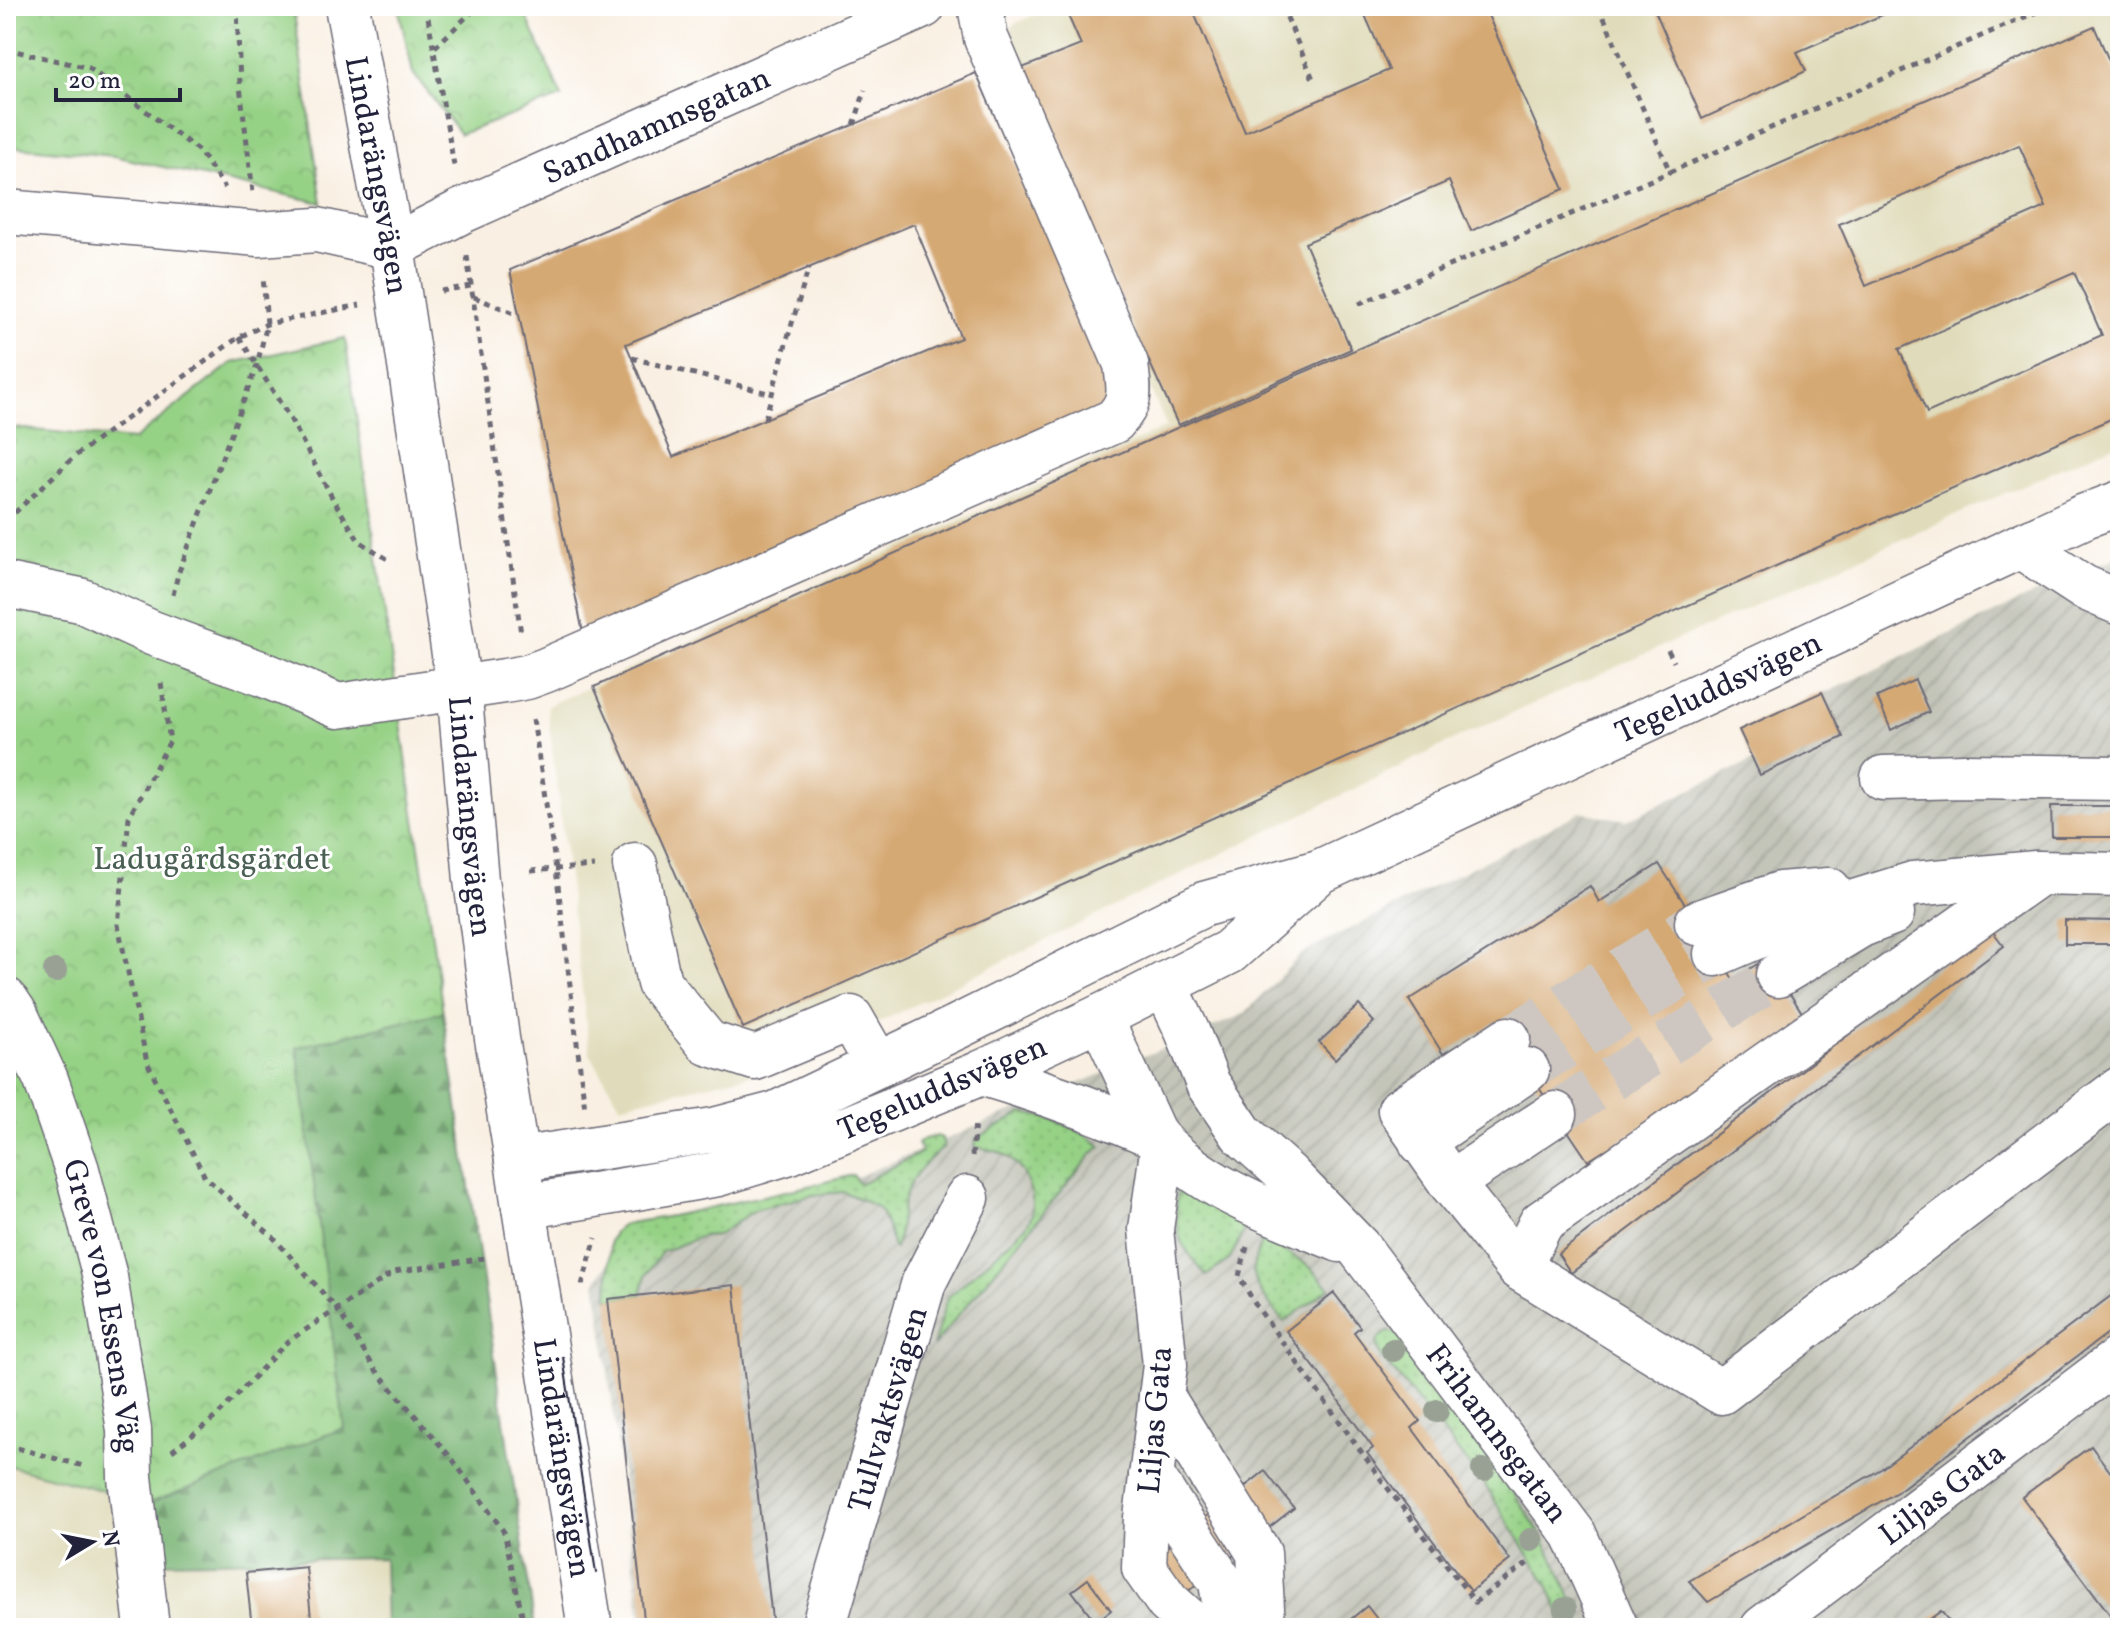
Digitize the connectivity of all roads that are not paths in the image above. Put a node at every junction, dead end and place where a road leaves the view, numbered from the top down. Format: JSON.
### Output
{"nodes":[{"id":1,"x":347,"y":6,"type":"edge"},
{"id":2,"x":923,"y":6,"type":"edge"},
{"id":3,"x":980,"y":6,"type":"edge"},
{"id":4,"x":6,"y":212,"type":"edge"},
{"id":5,"x":392,"y":247,"type":"junction"},
{"id":6,"x":2120,"y":503,"type":"edge"},
{"id":7,"x":2020,"y":546,"type":"junction"},
{"id":8,"x":6,"y":585,"type":"edge"},
{"id":9,"x":2120,"y":603,"type":"edge"},
{"id":10,"x":459,"y":687,"type":"junction"},
{"id":11,"x":1883,"y":778,"type":"dead end"},
{"id":12,"x":2120,"y":778,"type":"edge"},
{"id":13,"x":619,"y":865,"type":"road end"},
{"id":14,"x":1319,"y":872,"type":"junction"},
{"id":15,"x":2039,"y":873,"type":"junction"},
{"id":16,"x":2120,"y":875,"type":"edge"},
{"id":17,"x":1143,"y":935,"type":"junction"},
{"id":18,"x":1706,"y":938,"type":"tunnel mouth"},
{"id":19,"x":1079,"y":967,"type":"junction"},
{"id":20,"x":1778,"y":975,"type":"tunnel mouth"},
{"id":21,"x":1165,"y":984,"type":"junction"},
{"id":22,"x":6,"y":1000,"type":"edge"},
{"id":23,"x":1100,"y":1017,"type":"junction"},
{"id":24,"x":1517,"y":1054,"type":"tunnel mouth"},
{"id":25,"x":878,"y":1065,"type":"junction"},
{"id":26,"x":981,"y":1073,"type":"junction"},
{"id":27,"x":2120,"y":1089,"type":"edge"},
{"id":28,"x":1555,"y":1114,"type":"tunnel mouth"},
{"id":29,"x":1159,"y":1141,"type":"junction"},
{"id":30,"x":517,"y":1160,"type":"junction"},
{"id":31,"x":1451,"y":1183,"type":"junction"},
{"id":32,"x":967,"y":1198,"type":"dead end"},
{"id":33,"x":524,"y":1207,"type":"junction"},
{"id":34,"x":1359,"y":1248,"type":"junction"},
{"id":35,"x":1519,"y":1268,"type":"junction"},
{"id":36,"x":2120,"y":1358,"type":"edge"},
{"id":37,"x":1161,"y":1395,"type":"junction"},
{"id":38,"x":1151,"y":1475,"type":"junction"},
{"id":39,"x":147,"y":1628,"type":"edge"},
{"id":40,"x":590,"y":1628,"type":"edge"},
{"id":41,"x":823,"y":1628,"type":"edge"},
{"id":42,"x":1197,"y":1628,"type":"edge"},
{"id":43,"x":1228,"y":1628,"type":"edge"},
{"id":44,"x":1263,"y":1628,"type":"edge"},
{"id":45,"x":1616,"y":1628,"type":"edge"},
{"id":46,"x":1763,"y":1628,"type":"edge"}],
"edges":[{"from":1,"to":5,"type":"street","name":"Lindarängsvägen"},
{"from":2,"to":5,"type":"street","name":"Sandhamnsgatan"},
{"from":3,"to":10,"type":"street"},
{"from":4,"to":5,"type":"street"},
{"from":5,"to":10,"type":"street","name":"Lindarängsvägen"},
{"from":6,"to":7,"type":"street","name":"Tegeluddsvägen"},
{"from":7,"to":9,"type":"street"},
{"from":7,"to":14,"type":"street","name":"Tegeluddsvägen"},
{"from":8,"to":10,"type":"street"},
{"from":10,"to":30,"type":"street","name":"Lindarängsvägen"},
{"from":11,"to":12,"type":"street"},
{"from":13,"to":25,"type":"street"},
{"from":14,"to":17,"type":"street","name":"Tegeluddsvägen"},
{"from":14,"to":21,"type":"street","name":"Tegeluddsvägen"},
{"from":15,"to":16,"type":"street"},
{"from":15,"to":18,"type":"street"},
{"from":15,"to":20,"type":"street"},
{"from":15,"to":35,"type":"street"},
{"from":17,"to":19,"type":"street","name":"Tegeluddsvägen"},
{"from":17,"to":21,"type":"street","name":"Frihamnsgatan"},
{"from":19,"to":23,"type":"street"},
{"from":19,"to":25,"type":"street","name":"Tegeluddsvägen"},
{"from":21,"to":23,"type":"street","name":"Tegeluddsvägen"},
{"from":21,"to":34,"type":"street","name":"Frihamnsgatan"},
{"from":22,"to":39,"type":"street","name":"Greve von Essens Väg"},
{"from":23,"to":26,"type":"street","name":"Tegeluddsvägen"},
{"from":23,"to":29,"type":"street"},
{"from":24,"to":31,"type":"street"},
{"from":25,"to":30,"type":"street","name":"Tegeluddsvägen"},
{"from":26,"to":29,"type":"street"},
{"from":26,"to":33,"type":"street","name":"Tegeluddsvägen"},
{"from":27,"to":35,"type":"street"},
{"from":28,"to":31,"type":"street"},
{"from":29,"to":34,"type":"street"},
{"from":29,"to":37,"type":"street","name":"Liljas Gata"},
{"from":30,"to":33,"type":"street","name":"Lindarängsvägen"},
{"from":31,"to":35,"type":"street"},
{"from":32,"to":41,"type":"street","name":"Tullvaktsvägen"},
{"from":33,"to":40,"type":"street","name":"Lindarängsvägen"},
{"from":34,"to":45,"type":"street","name":"Frihamnsgatan"},
{"from":36,"to":46,"type":"street","name":"Liljas Gata"},
{"from":37,"to":38,"type":"street","name":"Liljas Gata"},
{"from":37,"to":44,"type":"street"},
{"from":38,"to":42,"type":"street","name":"Liljas Gata"},
{"from":38,"to":43,"type":"street"}]}
